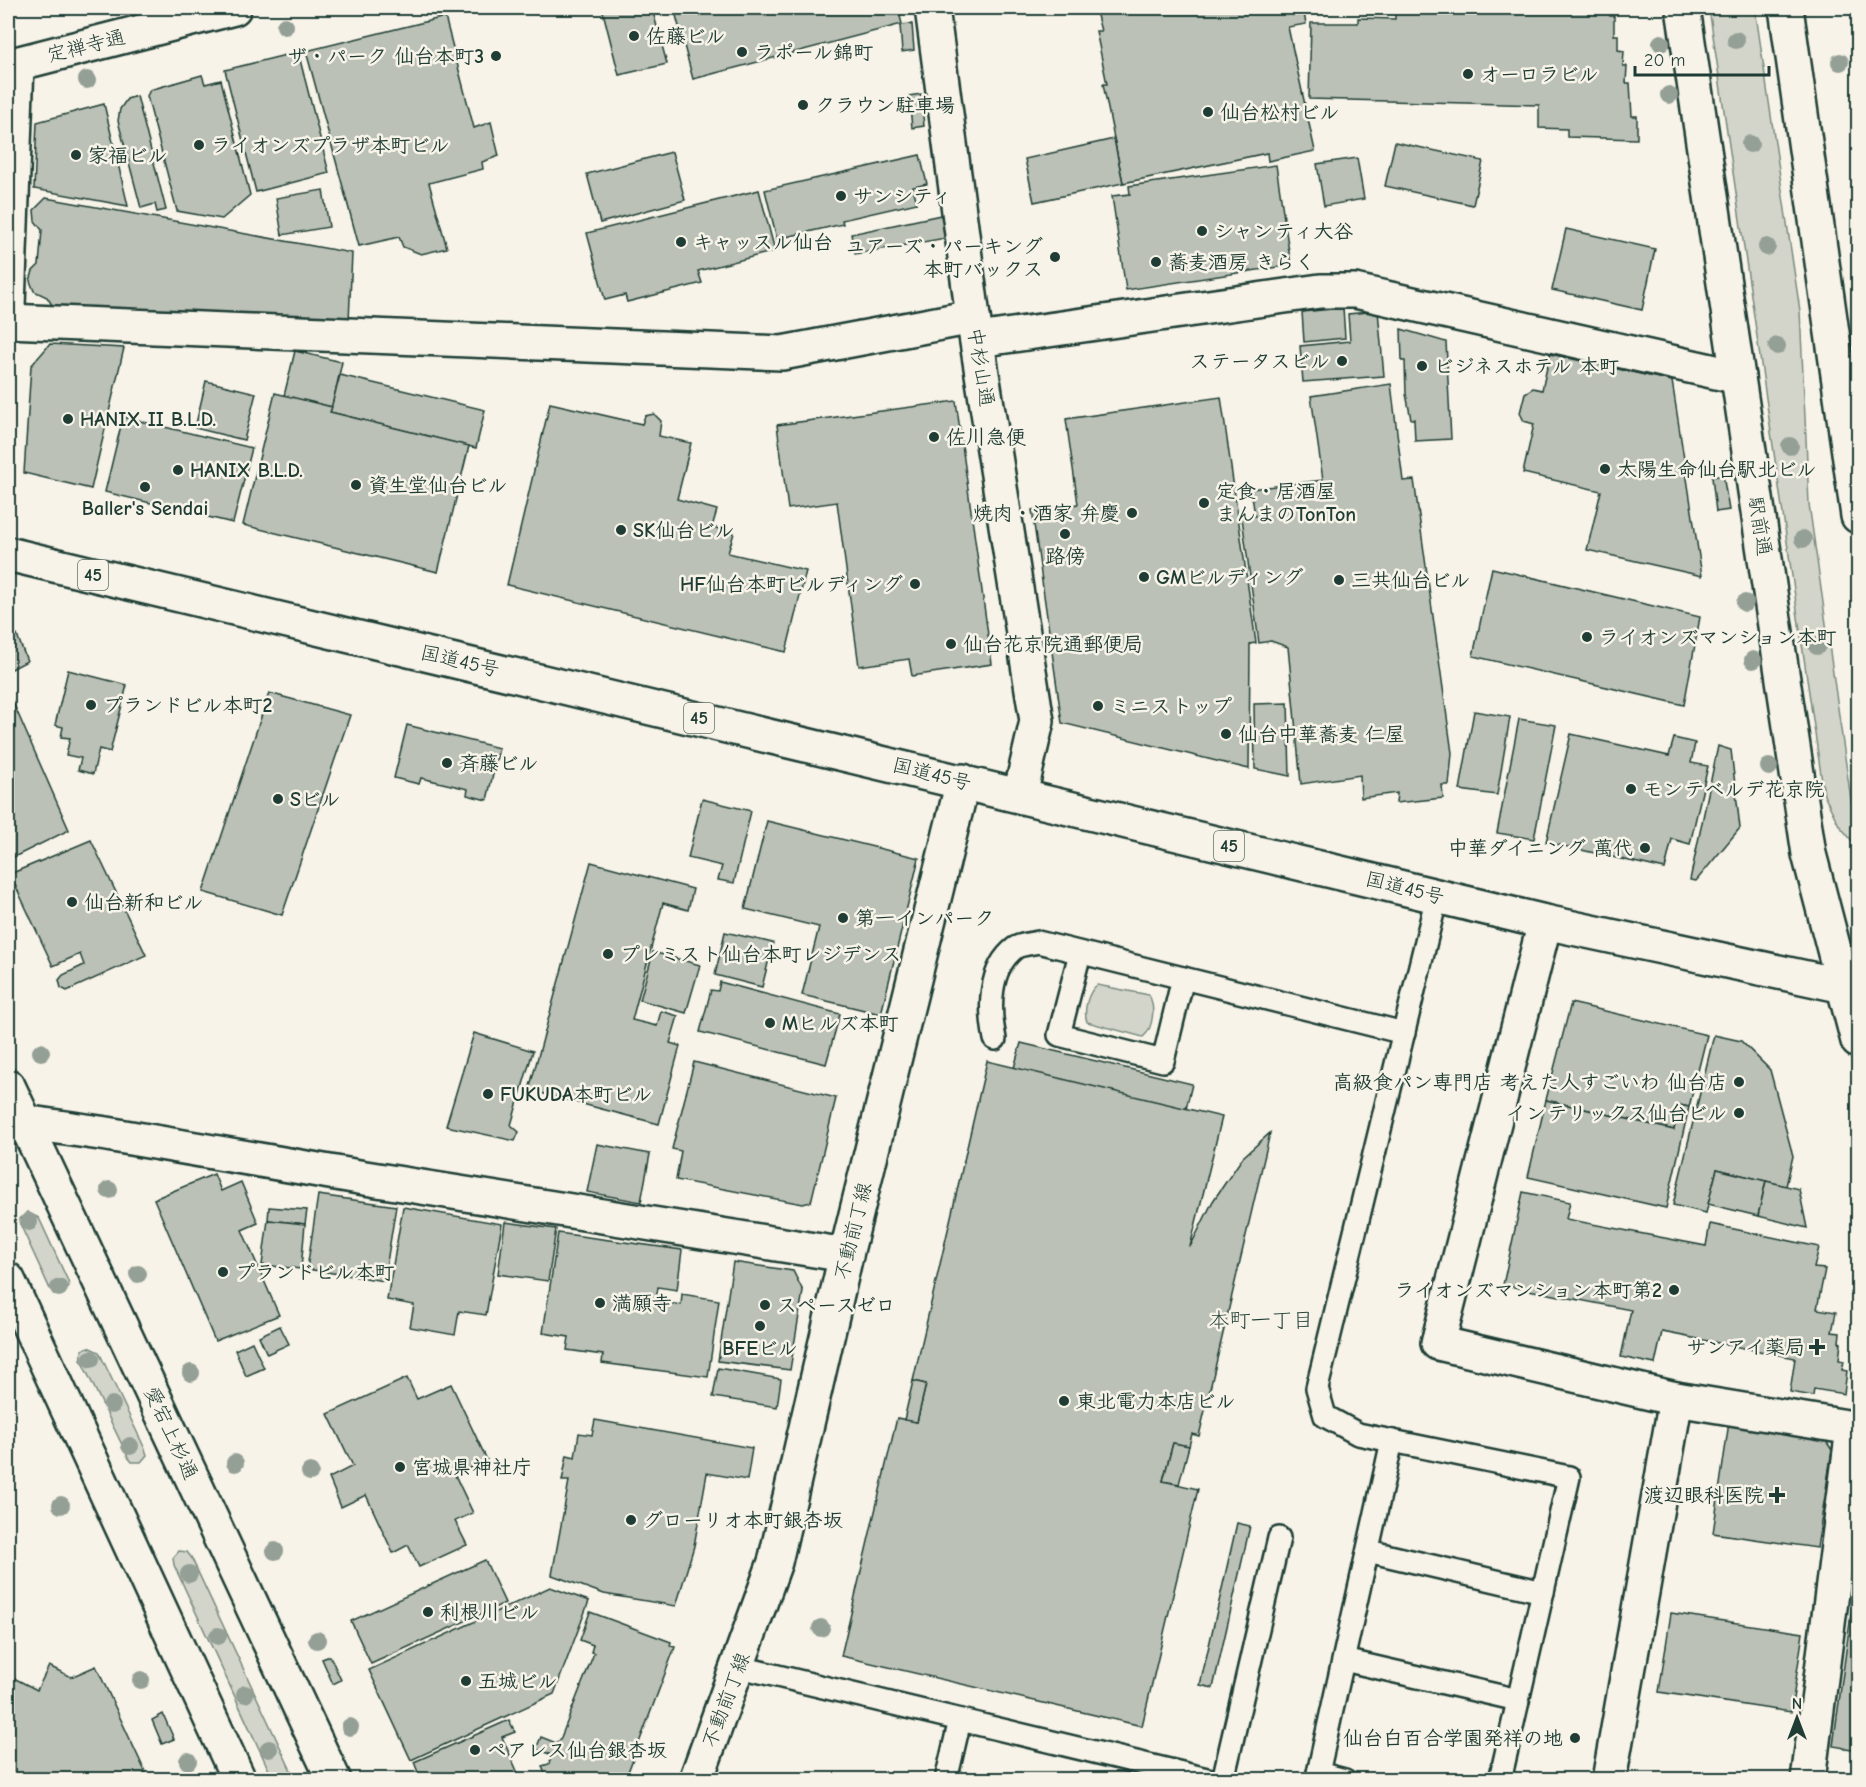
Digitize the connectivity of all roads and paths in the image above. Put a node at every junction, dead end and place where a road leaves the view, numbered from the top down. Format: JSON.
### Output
{"nodes":[{"id":1,"x":234,"y":8,"type":"edge"},
{"id":2,"x":932,"y":8,"type":"edge"},
{"id":3,"x":1683,"y":8,"type":"edge"},
{"id":4,"x":1786,"y":8,"type":"edge"},
{"id":5,"x":12,"y":65,"type":"edge"},
{"id":6,"x":8,"y":306,"type":"edge"},
{"id":7,"x":8,"y":321,"type":"edge"},
{"id":8,"x":976,"y":329,"type":"junction"},
{"id":9,"x":1738,"y":377,"type":"junction"},
{"id":10,"x":1858,"y":516,"type":"edge"},
{"id":11,"x":8,"y":554,"type":"edge"},
{"id":12,"x":963,"y":781,"type":"junction"},
{"id":13,"x":1020,"y":795,"type":"junction"},
{"id":14,"x":1437,"y":896,"type":"junction"},
{"id":15,"x":1545,"y":922,"type":"junction"},
{"id":16,"x":1080,"y":953,"type":"junction"},
{"id":17,"x":1183,"y":978,"type":"junction"},
{"id":18,"x":1852,"y":987,"type":"edge"},
{"id":19,"x":1404,"y":1033,"type":"junction"},
{"id":20,"x":996,"y":1039,"type":"dead end"},
{"id":21,"x":1858,"y":1041,"type":"edge"},
{"id":22,"x":8,"y":1086,"type":"edge"},
{"id":23,"x":16,"y":1125,"type":"edge"},
{"id":24,"x":846,"y":1255,"type":"junction"},
{"id":25,"x":8,"y":1280,"type":"edge"},
{"id":26,"x":1676,"y":1399,"type":"junction"},
{"id":27,"x":1856,"y":1427,"type":"edge"},
{"id":28,"x":1392,"y":1441,"type":"junction"},
{"id":29,"x":1279,"y":1538,"type":"dead end"},
{"id":30,"x":1368,"y":1551,"type":"junction"},
{"id":31,"x":1543,"y":1592,"type":"junction"},
{"id":32,"x":1344,"y":1660,"type":"junction"},
{"id":33,"x":740,"y":1667,"type":"junction"},
{"id":34,"x":1518,"y":1700,"type":"junction"},
{"id":35,"x":960,"y":1720,"type":"junction"},
{"id":36,"x":1178,"y":1776,"type":"edge"},
{"id":37,"x":1318,"y":1776,"type":"edge"},
{"id":38,"x":238,"y":1779,"type":"edge"},
{"id":39,"x":334,"y":1779,"type":"edge"},
{"id":40,"x":696,"y":1779,"type":"edge"},
{"id":41,"x":946,"y":1779,"type":"edge"},
{"id":42,"x":1211,"y":1779,"type":"edge"},
{"id":43,"x":1223,"y":1779,"type":"edge"},
{"id":44,"x":1345,"y":1779,"type":"edge"},
{"id":45,"x":1500,"y":1779,"type":"edge"},
{"id":46,"x":1609,"y":1779,"type":"edge"},
{"id":47,"x":1808,"y":1779,"type":"edge"}],
"edges":[{"from":1,"to":5,"type":"main road","name":"定禅寺通"},
{"from":2,"to":8,"type":"main road","name":"中杉山通"},
{"from":3,"to":9,"type":"main road","name":"駅前通"},
{"from":4,"to":10,"type":"main road"},
{"from":5,"to":6,"type":"main road"},
{"from":7,"to":8,"type":"main road"},
{"from":8,"to":9,"type":"main road"},
{"from":8,"to":13,"type":"main road","name":"中杉山通"},
{"from":9,"to":18,"type":"main road","name":"駅前通"},
{"from":11,"to":12,"type":"main road","name":"国道45号","number":"45"},
{"from":12,"to":13,"type":"main road","name":"国道45号","number":"45"},
{"from":12,"to":24,"type":"main road","name":"不動前丁線"},
{"from":13,"to":14,"type":"main road","name":"国道45号","number":"45"},
{"from":14,"to":15,"type":"main road","name":"国道45号","number":"45"},
{"from":14,"to":19,"type":"lane"},
{"from":15,"to":18,"type":"main road","name":"国道45号","number":"45"},
{"from":15,"to":26,"type":"main road"},
{"from":16,"to":17,"type":"lane"},
{"from":16,"to":17,"type":"lane"},
{"from":16,"to":20,"type":"lane"},
{"from":17,"to":19,"type":"lane"},
{"from":18,"to":21,"type":"main road","name":"駅前通"},
{"from":19,"to":28,"type":"lane"},
{"from":22,"to":23,"type":"main road","name":"愛宕上杉通"},
{"from":23,"to":24,"type":"main road"},
{"from":23,"to":39,"type":"main road","name":"愛宕上杉通"},
{"from":24,"to":33,"type":"main road","name":"不動前丁線"},
{"from":25,"to":38,"type":"main road"},
{"from":26,"to":27,"type":"main road"},
{"from":26,"to":46,"type":"main road"},
{"from":27,"to":47,"type":"main road"},
{"from":28,"to":30,"type":"lane"},
{"from":28,"to":31,"type":"lane"},
{"from":29,"to":43,"type":"lane"},
{"from":30,"to":31,"type":"lane"},
{"from":30,"to":32,"type":"lane"},
{"from":31,"to":34,"type":"lane"},
{"from":32,"to":34,"type":"lane"},
{"from":32,"to":37,"type":"lane"},
{"from":33,"to":35,"type":"lane"},
{"from":33,"to":40,"type":"main road","name":"不動前丁線"},
{"from":34,"to":45,"type":"lane"},
{"from":35,"to":36,"type":"lane"},
{"from":35,"to":41,"type":"lane"},
{"from":36,"to":42,"type":"lane"},
{"from":37,"to":44,"type":"lane"}]}
